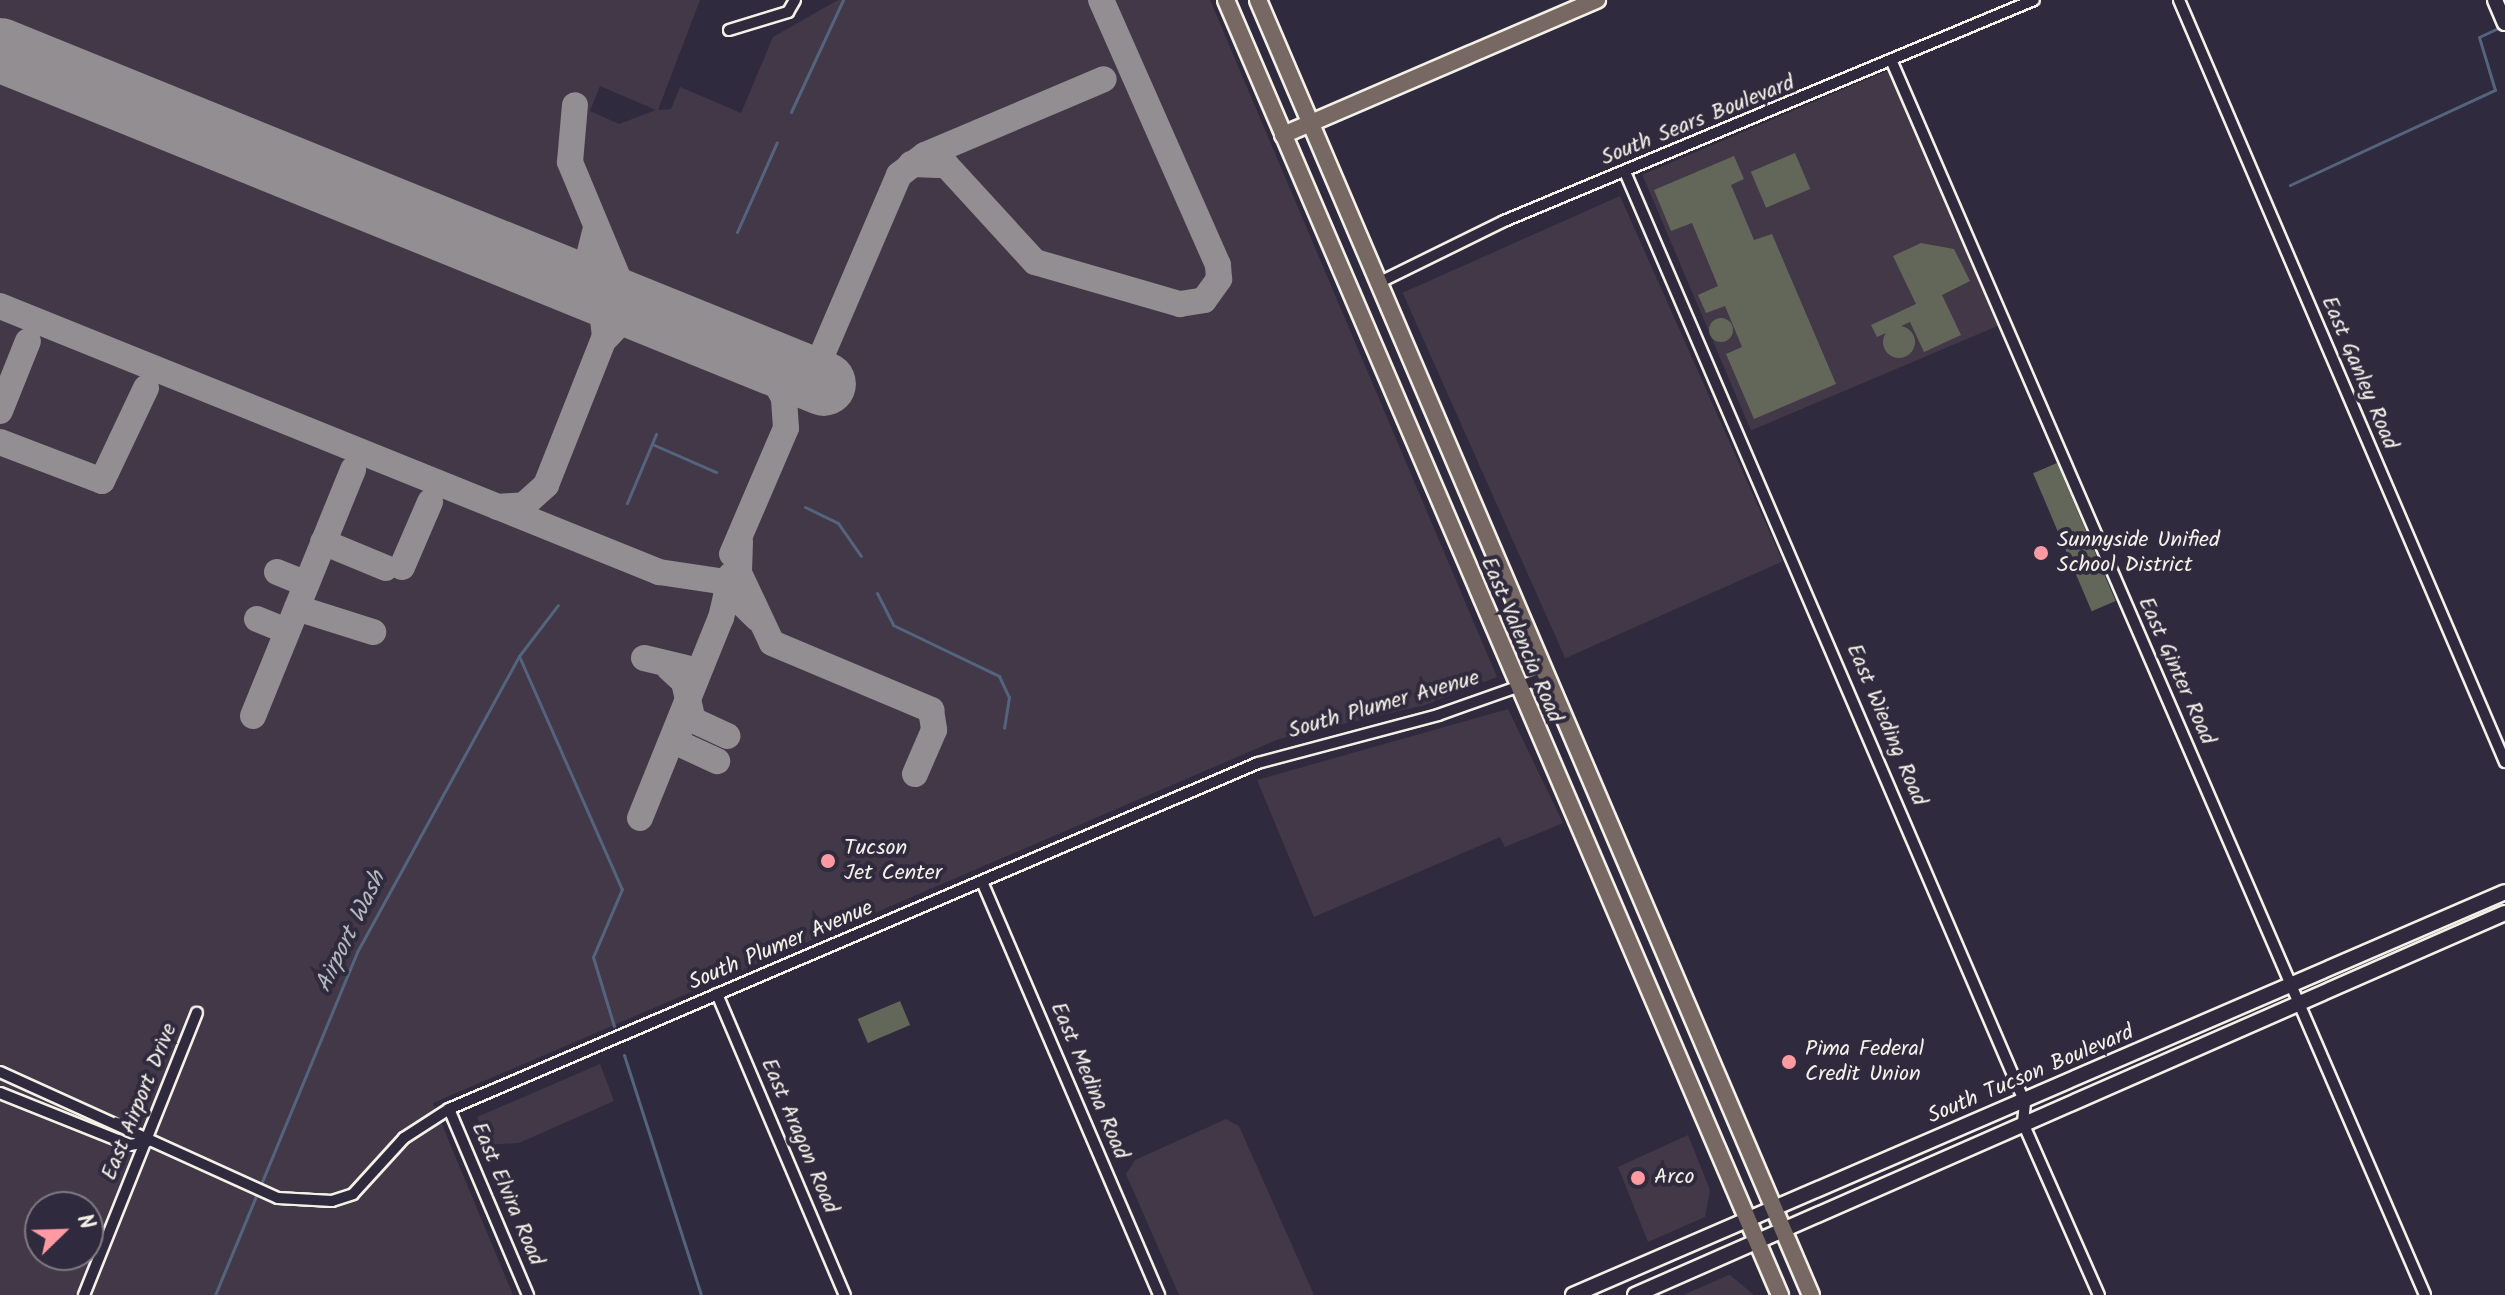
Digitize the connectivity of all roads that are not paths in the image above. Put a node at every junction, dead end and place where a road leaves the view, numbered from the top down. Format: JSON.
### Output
{"nodes":[{"id":1,"x":795,"y":0,"type":"edge"},
{"id":2,"x":1226,"y":0,"type":"edge"},
{"id":3,"x":1258,"y":0,"type":"edge"},
{"id":4,"x":1597,"y":0,"type":"edge"},
{"id":5,"x":2034,"y":0,"type":"edge"},
{"id":6,"x":2179,"y":0,"type":"edge"},
{"id":7,"x":2495,"y":0,"type":"edge"},
{"id":8,"x":2504,"y":20,"type":"edge"},
{"id":9,"x":729,"y":30,"type":"dead end"},
{"id":10,"x":1892,"y":62,"type":"junction"},
{"id":11,"x":1311,"y":122,"type":"junction"},
{"id":12,"x":1283,"y":135,"type":"junction"},
{"id":13,"x":1625,"y":172,"type":"junction"},
{"id":14,"x":1378,"y":283,"type":"junction"},
{"id":15,"x":1548,"y":676,"type":"junction"},
{"id":16,"x":1516,"y":687,"type":"junction"},
{"id":17,"x":2505,"y":762,"type":"edge"},
{"id":18,"x":983,"y":884,"type":"junction"},
{"id":19,"x":2505,"y":892,"type":"edge"},
{"id":20,"x":2505,"y":913,"type":"edge"},
{"id":21,"x":1670,"y":962,"type":"junction"},
{"id":22,"x":1643,"y":974,"type":"junction"},
{"id":23,"x":2293,"y":986,"type":"junction"},
{"id":24,"x":717,"y":994,"type":"junction"},
{"id":25,"x":2300,"y":1004,"type":"junction"},
{"id":26,"x":197,"y":1013,"type":"dead end"},
{"id":27,"x":0,"y":1072,"type":"edge"},
{"id":28,"x":0,"y":1093,"type":"edge"},
{"id":29,"x":2025,"y":1103,"type":"junction"},
{"id":30,"x":449,"y":1109,"type":"junction"},
{"id":31,"x":2023,"y":1123,"type":"junction"},
{"id":32,"x":147,"y":1142,"type":"junction"},
{"id":33,"x":1774,"y":1208,"type":"junction"},
{"id":34,"x":1748,"y":1220,"type":"junction"},
{"id":35,"x":1783,"y":1231,"type":"junction"},
{"id":36,"x":1757,"y":1242,"type":"junction"},
{"id":37,"x":84,"y":1295,"type":"edge"},
{"id":38,"x":528,"y":1295,"type":"edge"},
{"id":39,"x":845,"y":1295,"type":"edge"},
{"id":40,"x":1159,"y":1295,"type":"edge"},
{"id":41,"x":1573,"y":1295,"type":"edge"},
{"id":42,"x":1635,"y":1295,"type":"edge"},
{"id":43,"x":1780,"y":1295,"type":"edge"},
{"id":44,"x":1811,"y":1295,"type":"edge"},
{"id":45,"x":2099,"y":1295,"type":"edge"},
{"id":46,"x":2425,"y":1295,"type":"edge"}],
"edges":[{"from":1,"to":9,"type":"street"},
{"from":2,"to":12,"type":"main road","name":"East Valencia Road"},
{"from":3,"to":11,"type":"main road","name":"East Valencia Road"},
{"from":4,"to":11,"type":"main road"},
{"from":5,"to":10,"type":"street","name":"South Sears Boulevard"},
{"from":6,"to":17,"type":"street","name":"East Ganley Road"},
{"from":7,"to":8,"type":"main road"},
{"from":10,"to":13,"type":"street","name":"South Sears Boulevard"},
{"from":10,"to":23,"type":"street","name":"East Ginter Road"},
{"from":11,"to":12,"type":"main road"},
{"from":11,"to":14,"type":"main road","name":"East Valencia Road"},
{"from":12,"to":16,"type":"main road","name":"East Valencia Road"},
{"from":13,"to":14,"type":"street","name":"South Sears Boulevard"},
{"from":13,"to":29,"type":"street","name":"East Wieding Road"},
{"from":14,"to":15,"type":"main road","name":"East Valencia Road"},
{"from":15,"to":16,"type":"street","name":"South Plumer Avenue"},
{"from":15,"to":21,"type":"main road","name":"East Valencia Road"},
{"from":16,"to":18,"type":"street","name":"South Plumer Avenue"},
{"from":16,"to":22,"type":"main road","name":"East Valencia Road"},
{"from":18,"to":24,"type":"street","name":"South Plumer Avenue"},
{"from":18,"to":40,"type":"street","name":"East Medina Road"},
{"from":19,"to":23,"type":"main road","name":"South Tucson Boulevard"},
{"from":20,"to":25,"type":"main road","name":"South Tucson Boulevard"},
{"from":21,"to":22,"type":"main road"},
{"from":21,"to":33,"type":"main road","name":"East Valencia Road"},
{"from":22,"to":34,"type":"main road","name":"East Valencia Road"},
{"from":23,"to":25,"type":"street","name":"East Ginter Road"},
{"from":23,"to":29,"type":"main road","name":"South Tucson Boulevard"},
{"from":24,"to":30,"type":"street","name":"South Plumer Avenue"},
{"from":24,"to":39,"type":"street","name":"East Aragon Road"},
{"from":25,"to":31,"type":"main road","name":"South Tucson Boulevard"},
{"from":25,"to":46,"type":"street","name":"East Ginter Road"},
{"from":26,"to":32,"type":"street","name":"East Airport Drive"},
{"from":27,"to":32,"type":"street","name":"South Plumer Avenue"},
{"from":28,"to":32,"type":"street","name":"South Plumer Avenue"},
{"from":29,"to":31,"type":"street","name":"East Wieding Road"},
{"from":29,"to":33,"type":"main road","name":"South Tucson Boulevard"},
{"from":30,"to":32,"type":"street","name":"South Plumer Avenue"},
{"from":30,"to":38,"type":"street","name":"East Elvira Road"},
{"from":31,"to":35,"type":"main road","name":"South Tucson Boulevard"},
{"from":31,"to":45,"type":"street","name":"East Wieding Road"},
{"from":32,"to":37,"type":"street","name":"East Airport Drive"},
{"from":33,"to":34,"type":"main road","name":"South Tucson Boulevard"},
{"from":33,"to":35,"type":"main road","name":"East Valencia Road"},
{"from":34,"to":36,"type":"main road","name":"East Valencia Road"},
{"from":34,"to":41,"type":"main road","name":"South Tucson Boulevard"},
{"from":35,"to":36,"type":"main road","name":"South Tucson Boulevard"},
{"from":35,"to":44,"type":"main road","name":"East Valencia Road"},
{"from":36,"to":42,"type":"main road","name":"South Tucson Boulevard"},
{"from":36,"to":43,"type":"main road","name":"East Valencia Road"}]}
